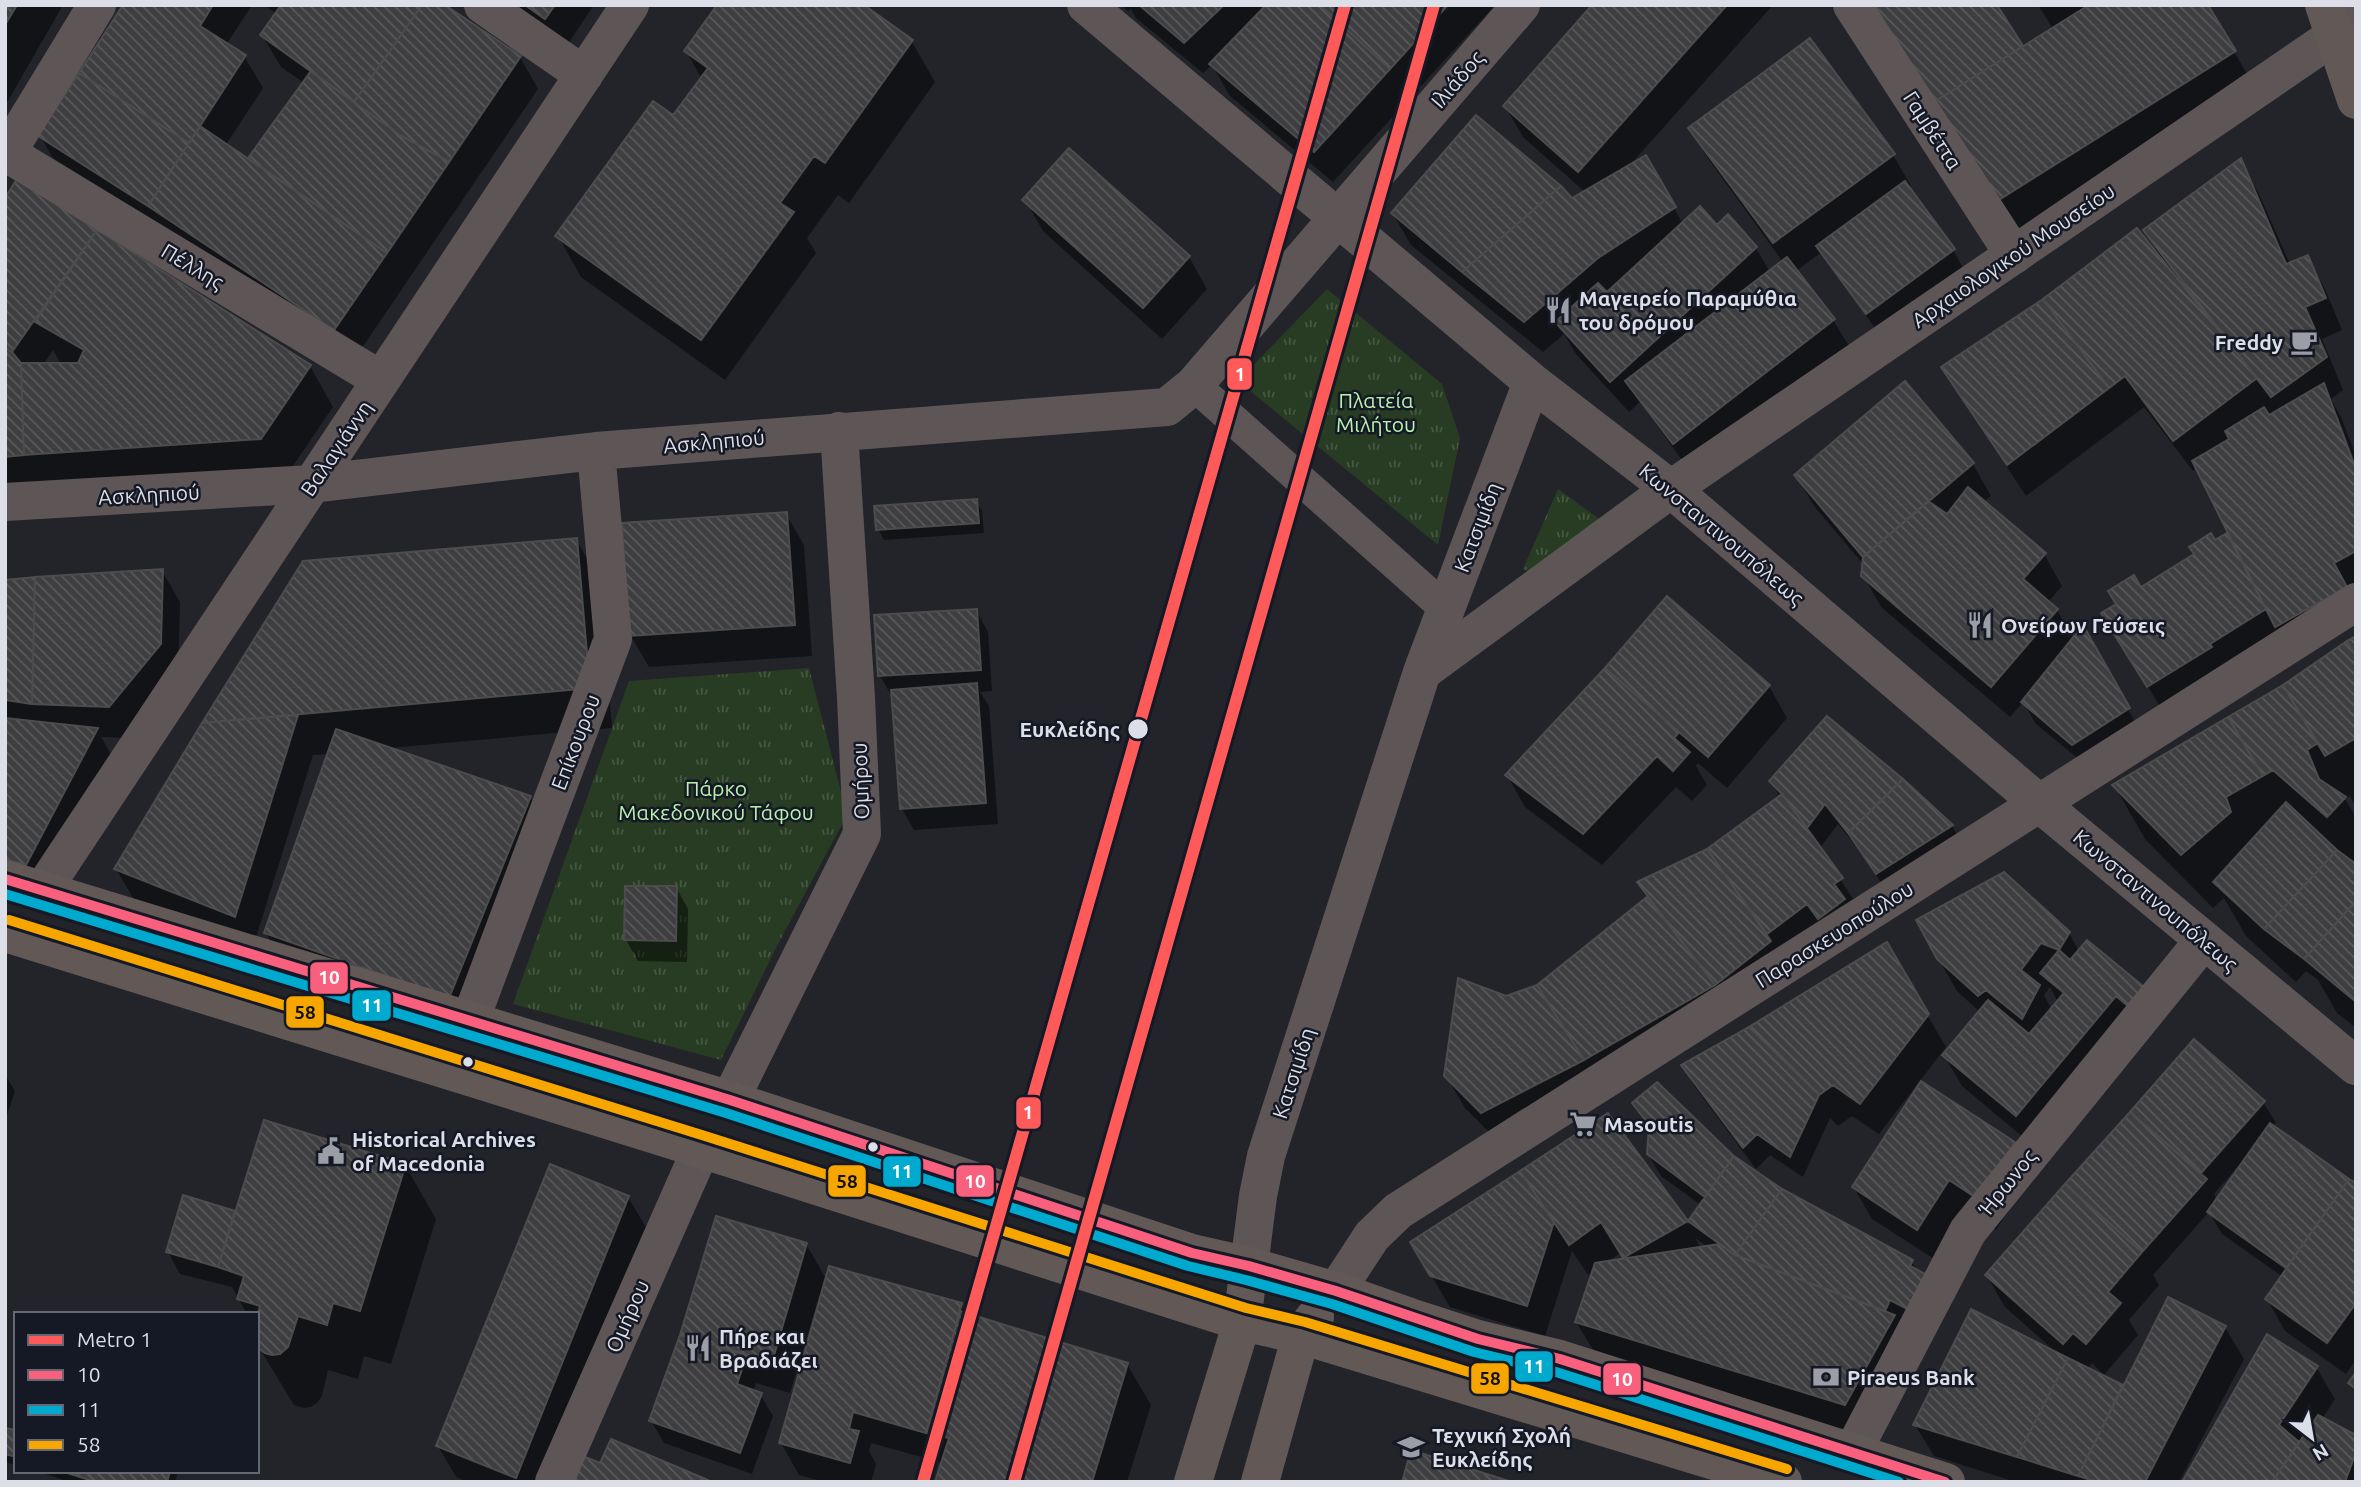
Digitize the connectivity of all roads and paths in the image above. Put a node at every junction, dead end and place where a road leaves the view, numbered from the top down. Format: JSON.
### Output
{"nodes":[{"id":1,"x":97,"y":5,"type":"edge"},
{"id":2,"x":484,"y":5,"type":"edge"},
{"id":3,"x":630,"y":5,"type":"edge"},
{"id":4,"x":1086,"y":5,"type":"edge"},
{"id":5,"x":1521,"y":5,"type":"edge"},
{"id":6,"x":1852,"y":5,"type":"edge"},
{"id":7,"x":2338,"y":21,"type":"edge"},
{"id":8,"x":584,"y":75,"type":"junction"},
{"id":9,"x":2356,"y":100,"type":"edge"},
{"id":10,"x":6,"y":153,"type":"edge"},
{"id":11,"x":1338,"y":216,"type":"junction"},
{"id":12,"x":2014,"y":254,"type":"junction"},
{"id":13,"x":381,"y":380,"type":"junction"},
{"id":14,"x":1532,"y":382,"type":"junction"},
{"id":15,"x":1194,"y":385,"type":"junction"},
{"id":16,"x":839,"y":431,"type":"junction"},
{"id":17,"x":596,"y":451,"type":"junction"},
{"id":18,"x":312,"y":484,"type":"junction"},
{"id":19,"x":1671,"y":489,"type":"junction"},
{"id":20,"x":5,"y":502,"type":"edge"},
{"id":21,"x":2356,"y":602,"type":"edge"},
{"id":22,"x":1446,"y":609,"type":"junction"},
{"id":23,"x":1422,"y":672,"type":"junction"},
{"id":24,"x":2040,"y":804,"type":"junction"},
{"id":25,"x":5,"y":879,"type":"edge"},
{"id":26,"x":41,"y":891,"type":"junction"},
{"id":27,"x":5,"y":933,"type":"edge"},
{"id":28,"x":2204,"y":940,"type":"junction"},
{"id":29,"x":470,"y":1021,"type":"junction"},
{"id":30,"x":2356,"y":1066,"type":"edge"},
{"id":31,"x":730,"y":1100,"type":"junction"},
{"id":32,"x":701,"y":1149,"type":"junction"},
{"id":33,"x":1249,"y":1266,"type":"junction"},
{"id":34,"x":1336,"y":1291,"type":"junction"},
{"id":35,"x":1242,"y":1322,"type":"junction"},
{"id":36,"x":1301,"y":1335,"type":"junction"},
{"id":37,"x":1852,"y":1453,"type":"junction"},
{"id":38,"x":554,"y":1482,"type":"edge"},
{"id":39,"x":1193,"y":1482,"type":"edge"},
{"id":40,"x":1259,"y":1482,"type":"edge"},
{"id":41,"x":1783,"y":1482,"type":"edge"},
{"id":42,"x":1946,"y":1482,"type":"edge"}],
"edges":[{"from":1,"to":10,"type":"street"},
{"from":2,"to":8,"type":"street"},
{"from":3,"to":8,"type":"street","name":"Βαλαγιάννη"},
{"from":4,"to":11,"type":"street","name":"Κωνσταντινουπόλεως"},
{"from":5,"to":11,"type":"street","name":"Ιλιάδος"},
{"from":6,"to":12,"type":"street","name":"Γαμβέττα"},
{"from":7,"to":9,"type":"main road"},
{"from":7,"to":12,"type":"street","name":"Αρχαιολογικού Μουσείου"},
{"from":8,"to":13,"type":"street","name":"Βαλαγιάννη"},
{"from":10,"to":13,"type":"street","name":"Πέλλης"},
{"from":11,"to":14,"type":"street","name":"Κωνσταντινουπόλεως"},
{"from":11,"to":15,"type":"street","name":"Ασκληπιού"},
{"from":12,"to":19,"type":"street","name":"Αρχαιολογικού Μουσείου"},
{"from":13,"to":18,"type":"street","name":"Βαλαγιάννη"},
{"from":14,"to":19,"type":"street","name":"Κωνσταντινουπόλεως"},
{"from":14,"to":22,"type":"street","name":"Κατσιμίδη"},
{"from":15,"to":16,"type":"street","name":"Ασκληπιού"},
{"from":15,"to":22,"type":"street"},
{"from":16,"to":17,"type":"street","name":"Ασκληπιού"},
{"from":16,"to":31,"type":"street","name":"Ομήρου"},
{"from":17,"to":18,"type":"street","name":"Ασκληπιού"},
{"from":17,"to":29,"type":"street","name":"Επίκουρου"},
{"from":18,"to":20,"type":"street","name":"Ασκληπιού"},
{"from":18,"to":26,"type":"street","name":"Βαλαγιάννη"},
{"from":19,"to":23,"type":"street"},
{"from":19,"to":24,"type":"street","name":"Κωνσταντινουπόλεως"},
{"from":21,"to":24,"type":"street","name":"Παρασκευοπούλου"},
{"from":22,"to":23,"type":"street","name":"Κατσιμίδη"},
{"from":23,"to":33,"type":"street","name":"Κατσιμίδη"},
{"from":24,"to":28,"type":"street","name":"Κωνσταντινουπόλεως"},
{"from":24,"to":34,"type":"street","name":"Παρασκευοπούλου"},
{"from":25,"to":26,"type":"main road"},
{"from":26,"to":29,"type":"main road"},
{"from":27,"to":32,"type":"main road"},
{"from":28,"to":30,"type":"street","name":"Κωνσταντινουπόλεως"},
{"from":28,"to":37,"type":"street","name":"Ήρωνος"},
{"from":29,"to":31,"type":"main road"},
{"from":31,"to":33,"type":"main road"},
{"from":32,"to":35,"type":"main road"},
{"from":32,"to":38,"type":"street","name":"Ομήρου"},
{"from":33,"to":34,"type":"main road"},
{"from":33,"to":35,"type":"main road","name":"Κατσιμίδη"},
{"from":34,"to":36,"type":"main road"},
{"from":34,"to":37,"type":"main road"},
{"from":35,"to":36,"type":"main road"},
{"from":35,"to":39,"type":"main road","name":"Κατσιμίδη"},
{"from":36,"to":40,"type":"main road"},
{"from":36,"to":41,"type":"main road"},
{"from":37,"to":42,"type":"main road"}]}
